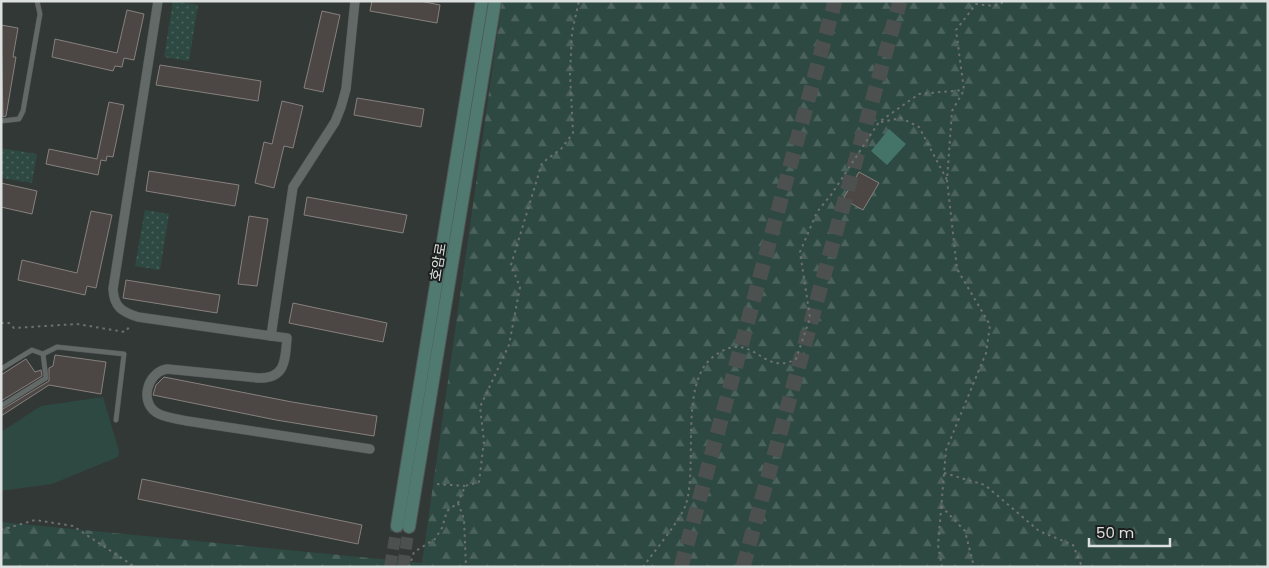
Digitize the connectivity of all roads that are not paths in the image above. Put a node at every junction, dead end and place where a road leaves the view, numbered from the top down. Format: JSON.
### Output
{"nodes":[{"id":1,"x":37,"y":1,"type":"edge"},
{"id":2,"x":158,"y":1,"type":"edge"},
{"id":3,"x":355,"y":1,"type":"edge"},
{"id":4,"x":472,"y":1,"type":"edge"},
{"id":5,"x":482,"y":1,"type":"edge"},
{"id":6,"x":495,"y":1,"type":"edge"},
{"id":7,"x":474,"y":47,"type":"junction"},
{"id":8,"x":1,"y":121,"type":"edge"},
{"id":9,"x":271,"y":336,"type":"junction"},
{"id":10,"x":43,"y":354,"type":"junction"},
{"id":11,"x":1,"y":370,"type":"edge"},
{"id":12,"x":1,"y":406,"type":"edge"},
{"id":13,"x":116,"y":420,"type":"dead end"},
{"id":14,"x":370,"y":450,"type":"dead end"}],
"edges":[{"from":1,"to":8,"type":"lane"},
{"from":2,"to":9,"type":"street"},
{"from":3,"to":9,"type":"street"},
{"from":4,"to":7,"type":"main road"},
{"from":5,"to":7,"type":"main road","name":"호암로"},
{"from":6,"to":7,"type":"main road","name":"호암로"},
{"from":9,"to":14,"type":"street"},
{"from":10,"to":11,"type":"lane"},
{"from":10,"to":12,"type":"lane"},
{"from":10,"to":13,"type":"lane"}]}
